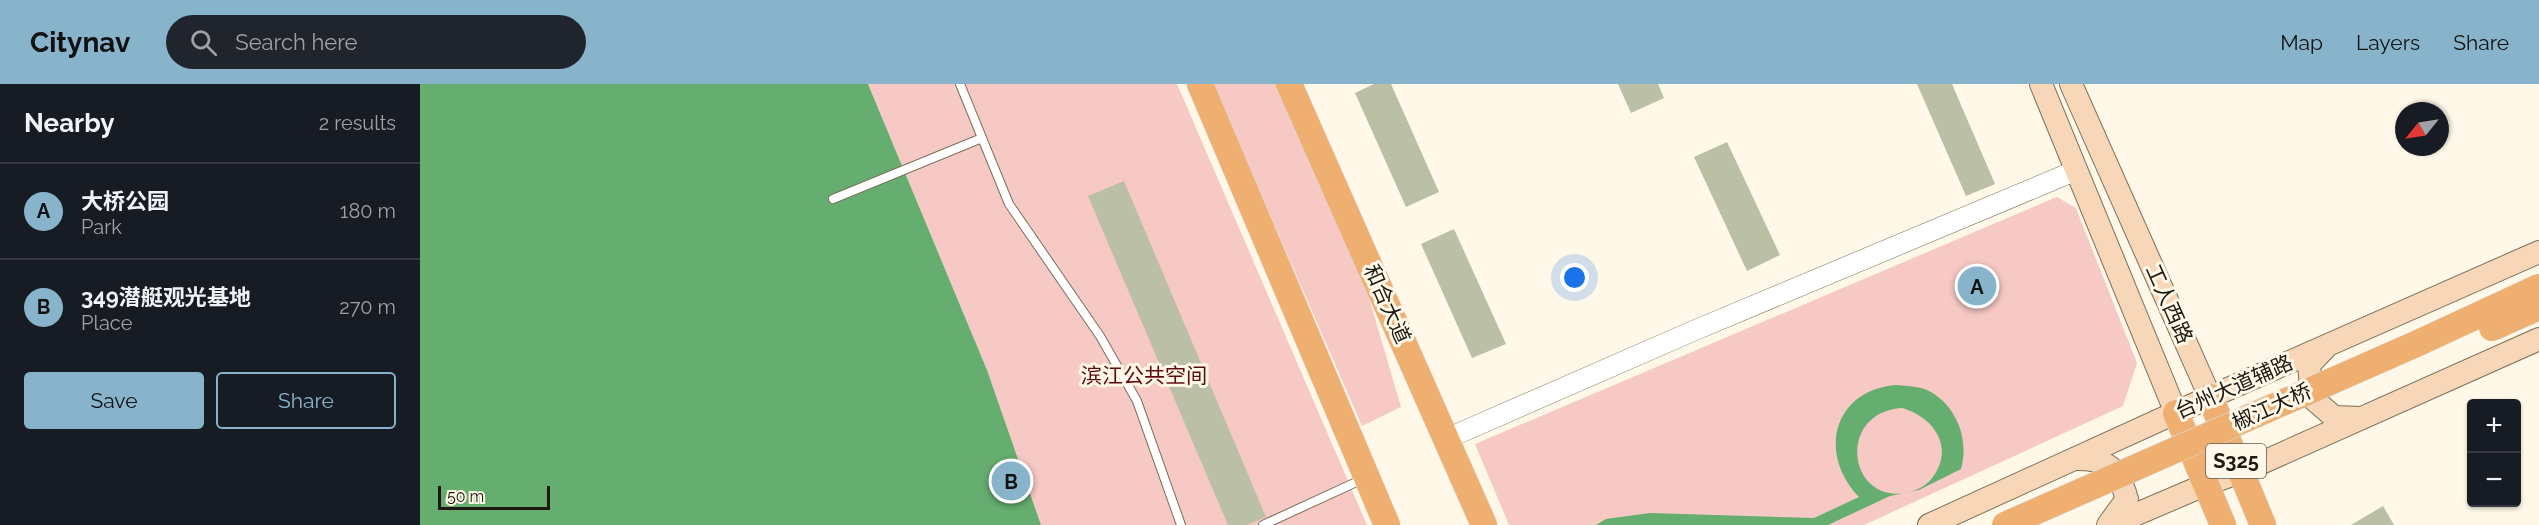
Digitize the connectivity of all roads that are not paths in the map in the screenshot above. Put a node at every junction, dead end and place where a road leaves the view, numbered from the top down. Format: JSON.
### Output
{"nodes":[{"id":1,"x":960,"y":84,"type":"edge"},
{"id":2,"x":1200,"y":84,"type":"edge"},
{"id":3,"x":1289,"y":84,"type":"edge"},
{"id":4,"x":2041,"y":84,"type":"edge"},
{"id":5,"x":2071,"y":84,"type":"edge"},
{"id":6,"x":982,"y":138,"type":"junction"},
{"id":7,"x":2077,"y":170,"type":"junction"},
{"id":8,"x":833,"y":199,"type":"dead end"},
{"id":9,"x":2539,"y":252,"type":"edge"},
{"id":10,"x":2539,"y":287,"type":"edge"},
{"id":11,"x":2166,"y":297,"type":"junction"},
{"id":12,"x":2539,"y":307,"type":"edge"},
{"id":13,"x":2133,"y":308,"type":"junction"},
{"id":14,"x":2539,"y":339,"type":"edge"},
{"id":15,"x":2327,"y":345,"type":"junction"},
{"id":16,"x":2210,"y":397,"type":"junction"},
{"id":17,"x":2176,"y":413,"type":"junction"},
{"id":18,"x":2361,"y":418,"type":"junction"},
{"id":19,"x":1446,"y":439,"type":"junction"},
{"id":20,"x":2077,"y":459,"type":"junction"},
{"id":21,"x":2241,"y":472,"type":"junction"},
{"id":22,"x":1366,"y":477,"type":"junction"},
{"id":23,"x":2207,"y":484,"type":"junction"},
{"id":24,"x":1282,"y":521,"type":"edge"},
{"id":25,"x":1182,"y":525,"type":"edge"},
{"id":26,"x":1263,"y":525,"type":"edge"},
{"id":27,"x":1387,"y":525,"type":"edge"},
{"id":28,"x":1484,"y":525,"type":"edge"},
{"id":29,"x":1929,"y":525,"type":"edge"},
{"id":30,"x":2005,"y":525,"type":"edge"},
{"id":31,"x":2044,"y":525,"type":"edge"},
{"id":32,"x":2109,"y":525,"type":"edge"},
{"id":33,"x":2223,"y":525,"type":"edge"},
{"id":34,"x":2263,"y":525,"type":"edge"}],
"edges":[{"from":1,"to":6,"type":"lane"},
{"from":2,"to":22,"type":"main road"},
{"from":3,"to":19,"type":"main road","name":"和合大道"},
{"from":4,"to":7,"type":"main road","name":"工人西路"},
{"from":5,"to":11,"type":"main road","name":"工人西路"},
{"from":6,"to":8,"type":"lane"},
{"from":6,"to":25,"type":"lane"},
{"from":7,"to":13,"type":"main road","name":"工人西路"},
{"from":7,"to":19,"type":"street"},
{"from":9,"to":15,"type":"main road","name":"台州大道辅路"},
{"from":10,"to":30,"type":"main road","name":"椒江大桥","bridge":true},
{"from":11,"to":13,"type":"main road"},
{"from":11,"to":16,"type":"main road","name":"工人西路"},
{"from":12,"to":31,"type":"main road","name":"椒江大桥","bridge":true},
{"from":13,"to":17,"type":"main road","name":"工人西路"},
{"from":14,"to":18,"type":"main road"},
{"from":15,"to":16,"type":"main road","name":"台州大道辅路"},
{"from":15,"to":18,"type":"main road"},
{"from":16,"to":17,"type":"main road","name":"台州大道辅路"},
{"from":16,"to":21,"type":"main road","name":"工人西路","number":"S325"},
{"from":17,"to":20,"type":"main road","name":"台州大道辅路"},
{"from":17,"to":23,"type":"main road","name":"工人西路","number":"S325"},
{"from":18,"to":21,"type":"main road"},
{"from":19,"to":28,"type":"main road","name":"和合大道"},
{"from":20,"to":29,"type":"main road","name":"台州大道辅路"},
{"from":20,"to":32,"type":"main road"},
{"from":21,"to":23,"type":"main road"},
{"from":21,"to":34,"type":"main road","name":"工人西路","number":"S325"},
{"from":22,"to":24,"type":"lane"},
{"from":22,"to":27,"type":"main road"},
{"from":23,"to":32,"type":"main road"},
{"from":23,"to":33,"type":"main road","name":"工人西路","number":"S325"},
{"from":24,"to":26,"type":"lane"}]}
